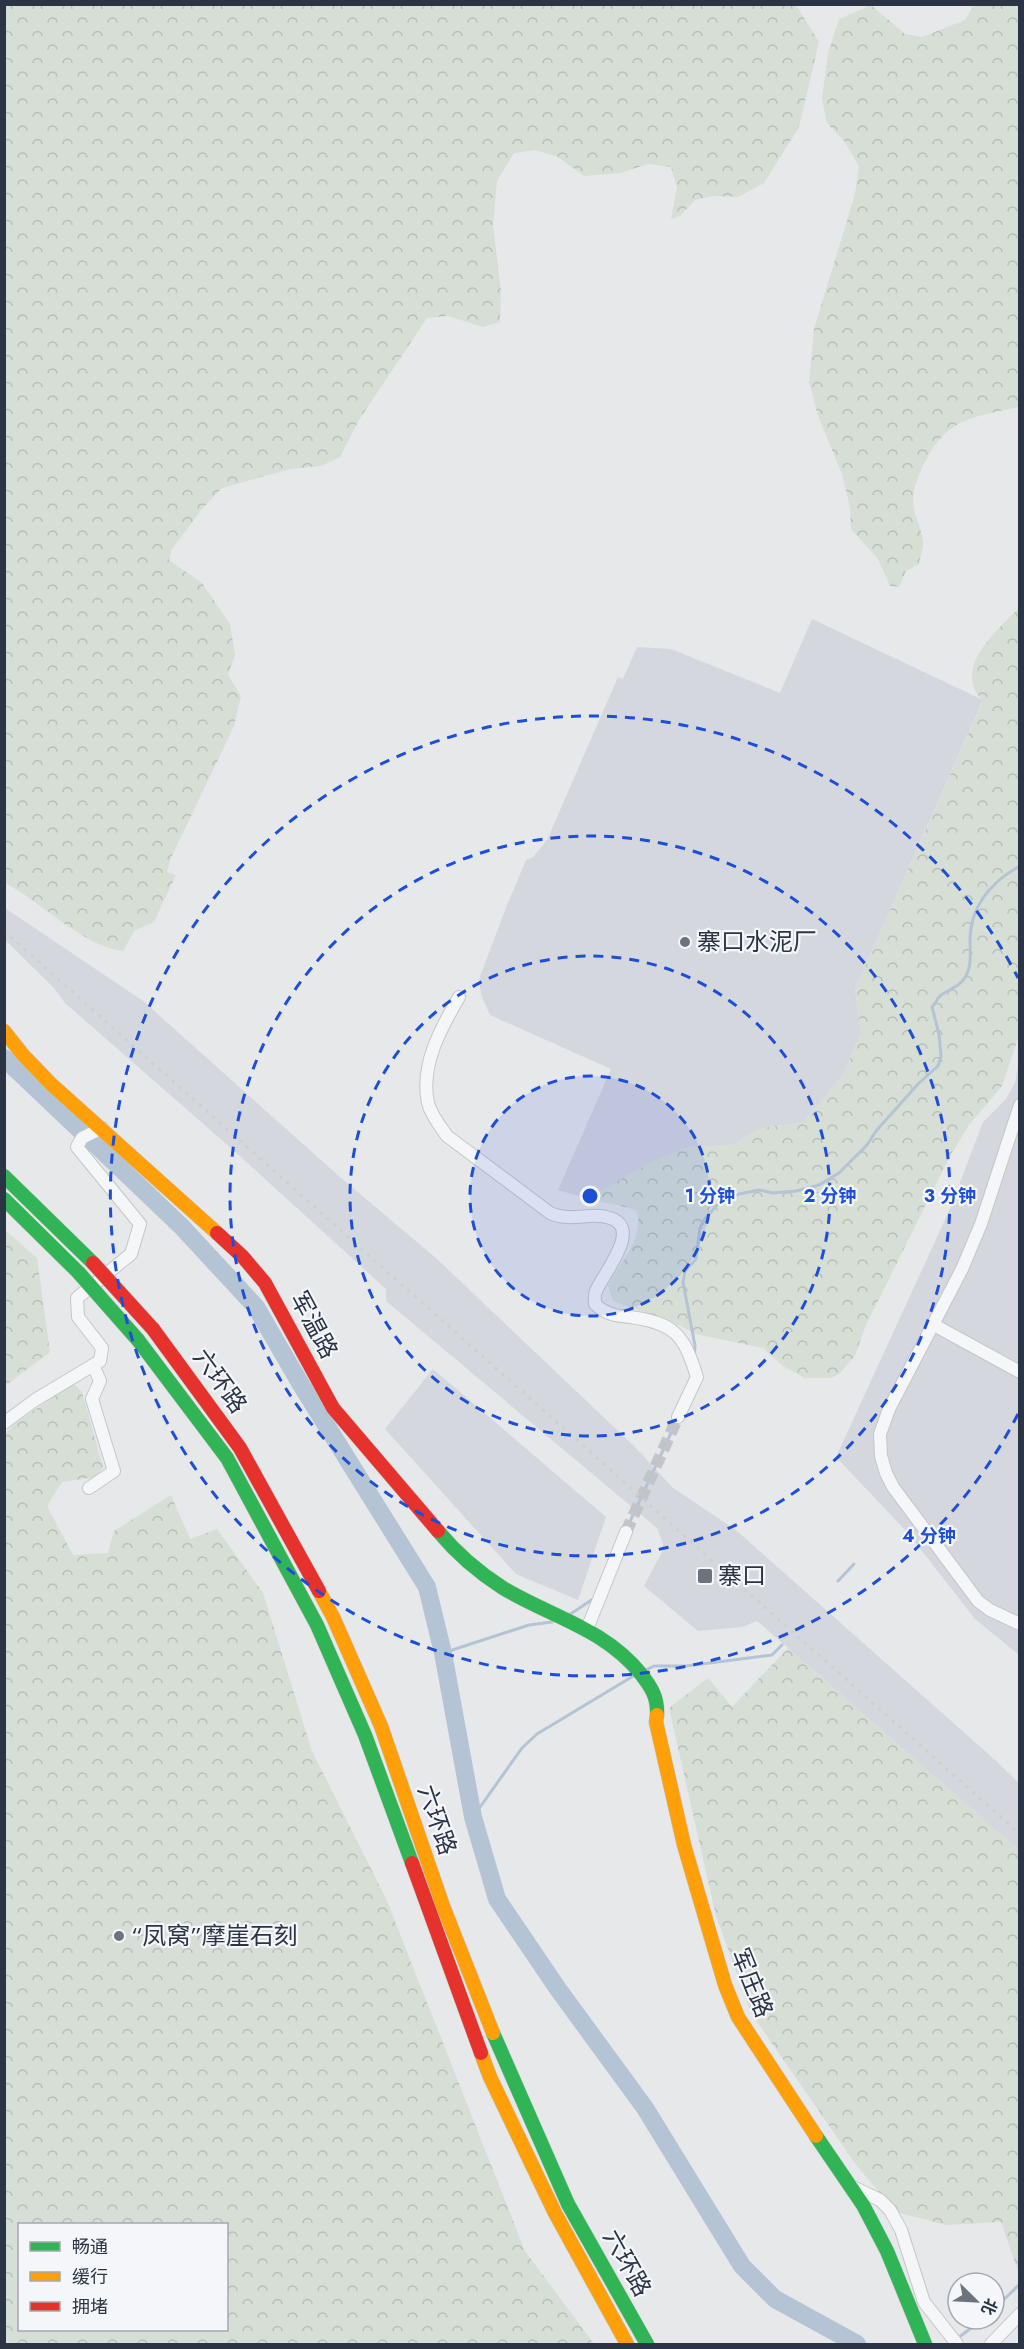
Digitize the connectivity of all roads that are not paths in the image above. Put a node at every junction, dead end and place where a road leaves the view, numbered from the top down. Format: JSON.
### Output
{"nodes":[{"id":1,"x":459,"y":997,"type":"dead end"},
{"id":2,"x":4,"y":1031,"type":"edge"},
{"id":3,"x":1020,"y":1105,"type":"edge"},
{"id":4,"x":102,"y":1128,"type":"junction"},
{"id":5,"x":4,"y":1176,"type":"edge"},
{"id":6,"x":4,"y":1199,"type":"edge"},
{"id":7,"x":934,"y":1325,"type":"junction"},
{"id":8,"x":93,"y":1365,"type":"junction"},
{"id":9,"x":1020,"y":1372,"type":"edge"},
{"id":10,"x":678,"y":1417,"type":"tunnel mouth"},
{"id":11,"x":4,"y":1423,"type":"edge"},
{"id":12,"x":89,"y":1488,"type":"dead end"},
{"id":13,"x":626,"y":1532,"type":"tunnel mouth"},
{"id":14,"x":1020,"y":1624,"type":"edge"},
{"id":15,"x":587,"y":1629,"type":"junction"},
{"id":16,"x":851,"y":2186,"type":"junction"},
{"id":17,"x":1020,"y":2314,"type":"edge"},
{"id":18,"x":627,"y":2344,"type":"edge"},
{"id":19,"x":647,"y":2344,"type":"edge"},
{"id":20,"x":925,"y":2344,"type":"edge"},
{"id":21,"x":957,"y":2344,"type":"edge"},
{"id":22,"x":991,"y":2344,"type":"edge"}],
"edges":[{"from":1,"to":10,"type":"street"},
{"from":2,"to":4,"type":"main road","name":"军温路"},
{"from":3,"to":7,"type":"street"},
{"from":4,"to":8,"type":"street"},
{"from":4,"to":15,"type":"main road","name":"军温路"},
{"from":5,"to":19,"type":"main road","name":"六环路","bridge":true},
{"from":6,"to":18,"type":"main road","name":"六环路","bridge":true},
{"from":7,"to":9,"type":"street"},
{"from":7,"to":14,"type":"street"},
{"from":8,"to":11,"type":"street"},
{"from":8,"to":12,"type":"street"},
{"from":13,"to":15,"type":"street"},
{"from":15,"to":16,"type":"main road","name":"军庄路"},
{"from":16,"to":20,"type":"main road","name":"军庄路"},
{"from":16,"to":21,"type":"street"},
{"from":17,"to":22,"type":"street"}]}
